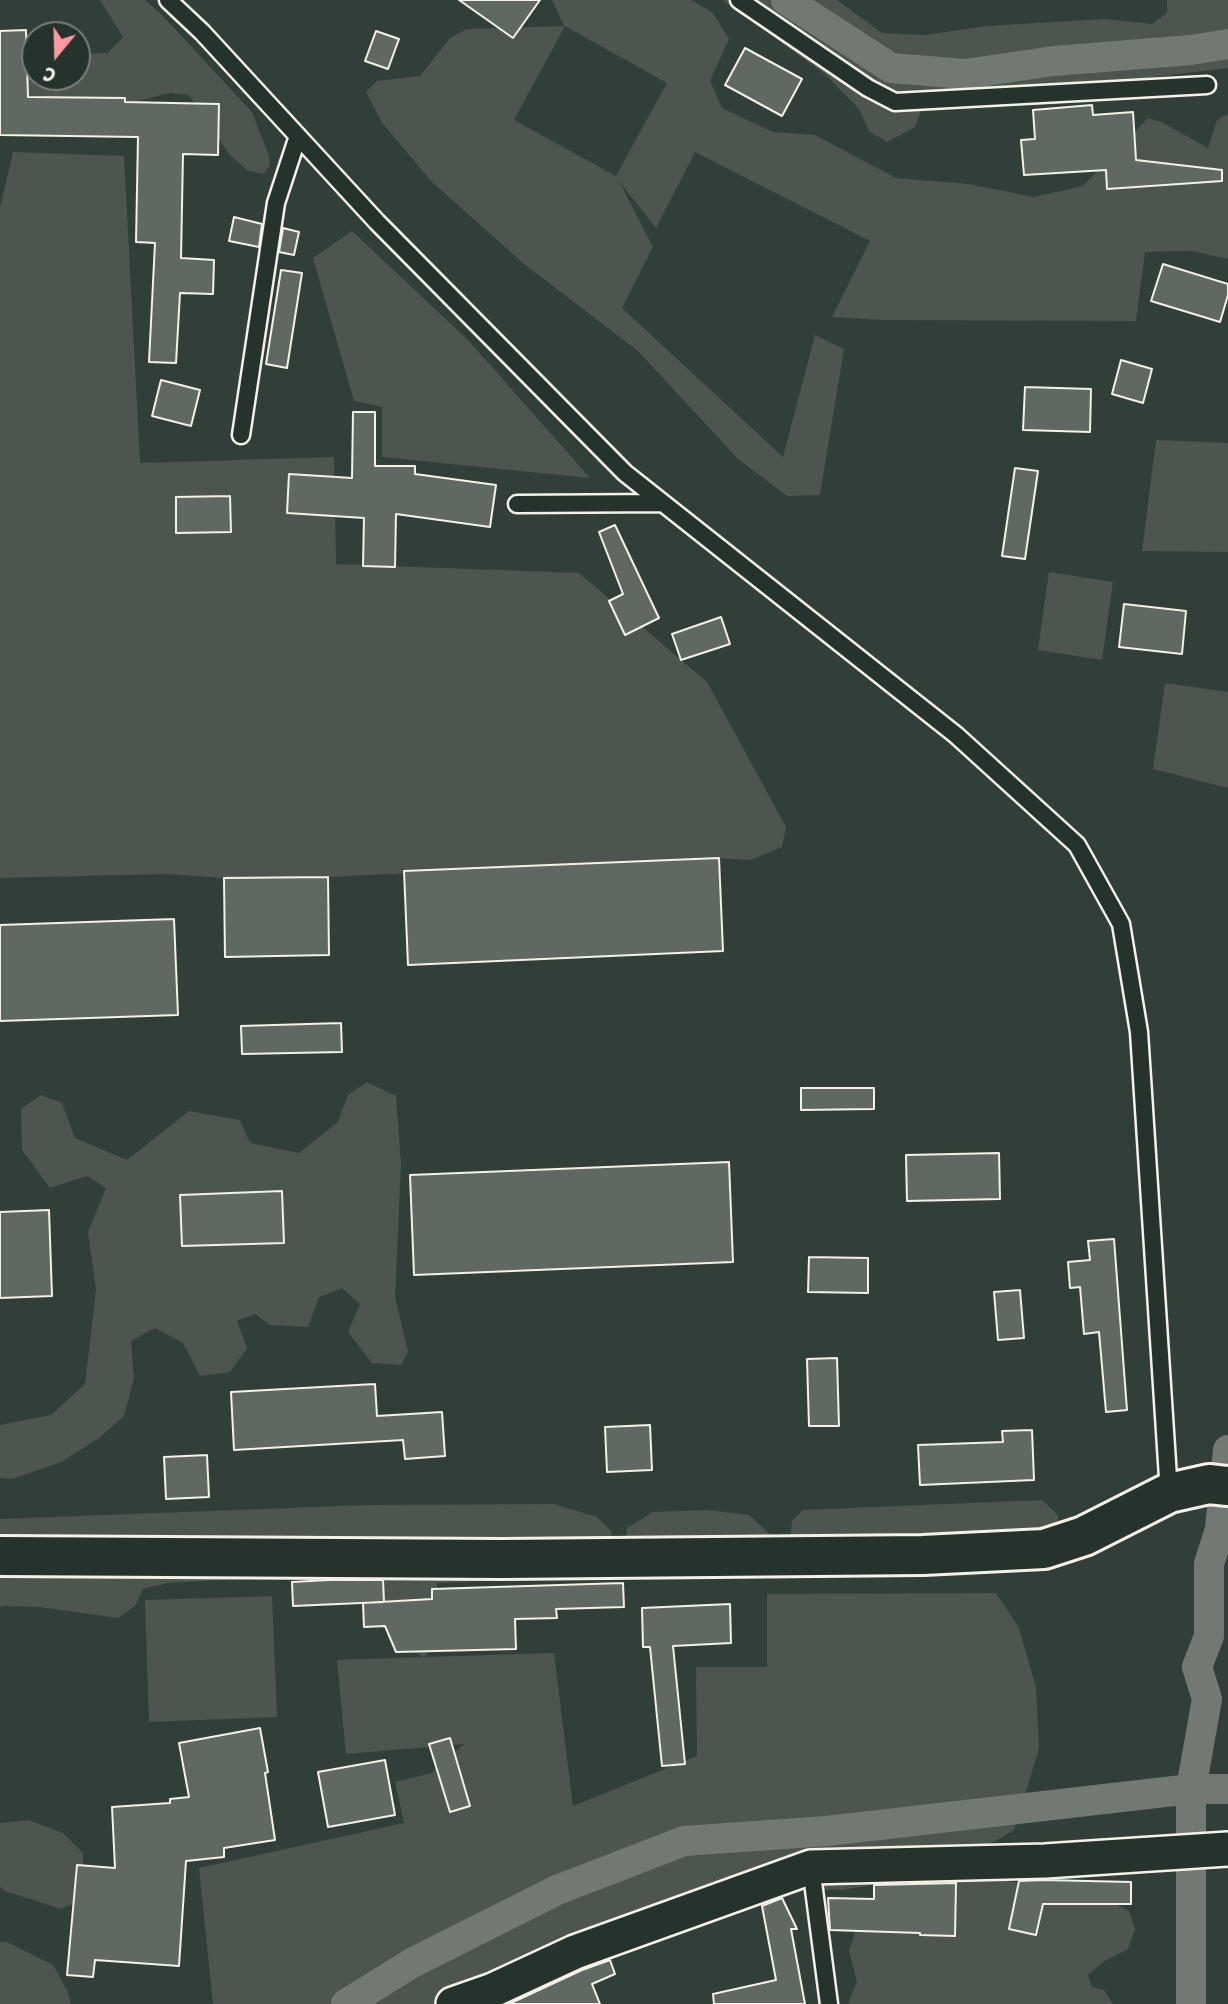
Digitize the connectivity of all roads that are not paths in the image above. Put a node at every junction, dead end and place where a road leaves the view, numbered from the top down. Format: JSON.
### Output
{"nodes":[{"id":1,"x":167,"y":0,"type":"edge"},
{"id":2,"x":739,"y":0,"type":"edge"},
{"id":3,"x":1208,"y":85,"type":"dead end"},
{"id":4,"x":298,"y":136,"type":"junction"},
{"id":5,"x":241,"y":435,"type":"dead end"},
{"id":6,"x":662,"y":503,"type":"junction"},
{"id":7,"x":517,"y":504,"type":"dead end"},
{"id":8,"x":1218,"y":1485,"type":"edge"},
{"id":9,"x":1169,"y":1493,"type":"junction"},
{"id":10,"x":0,"y":1556,"type":"edge"},
{"id":11,"x":1206,"y":1850,"type":"edge"},
{"id":12,"x":811,"y":1867,"type":"junction"},
{"id":13,"x":495,"y":1997,"type":"edge"},
{"id":14,"x":453,"y":2004,"type":"edge"},
{"id":15,"x":829,"y":2004,"type":"edge"}],
"edges":[{"from":1,"to":4,"type":"lane"},
{"from":2,"to":3,"type":"lane"},
{"from":4,"to":5,"type":"lane"},
{"from":4,"to":6,"type":"lane"},
{"from":6,"to":7,"type":"lane"},
{"from":6,"to":9,"type":"lane"},
{"from":8,"to":9,"type":"street"},
{"from":9,"to":10,"type":"street"},
{"from":11,"to":12,"type":"street"},
{"from":12,"to":13,"type":"street"},
{"from":12,"to":15,"type":"lane"},
{"from":13,"to":14,"type":"street"}]}
